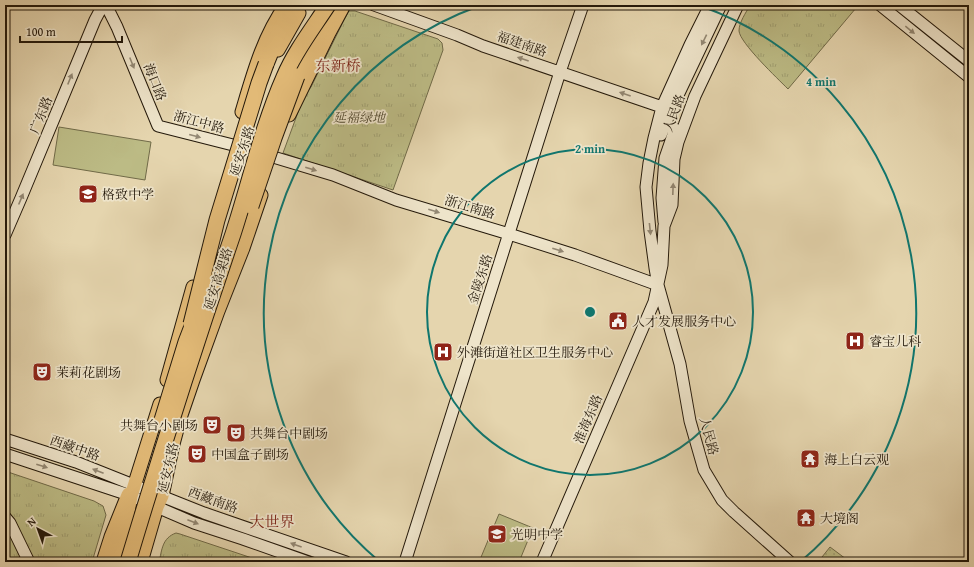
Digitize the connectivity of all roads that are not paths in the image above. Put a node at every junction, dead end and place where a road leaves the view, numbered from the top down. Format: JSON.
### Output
{"nodes":[{"id":1,"x":103,"y":5,"type":"edge"},
{"id":2,"x":106,"y":5,"type":"edge"},
{"id":3,"x":289,"y":5,"type":"edge"},
{"id":4,"x":304,"y":5,"type":"edge"},
{"id":5,"x":316,"y":5,"type":"edge"},
{"id":6,"x":327,"y":5,"type":"edge"},
{"id":7,"x":334,"y":5,"type":"edge"},
{"id":8,"x":344,"y":5,"type":"edge"},
{"id":9,"x":374,"y":5,"type":"edge"},
{"id":10,"x":582,"y":5,"type":"edge"},
{"id":11,"x":710,"y":5,"type":"edge"},
{"id":12,"x":721,"y":5,"type":"edge"},
{"id":13,"x":730,"y":5,"type":"edge"},
{"id":14,"x":738,"y":5,"type":"edge"},
{"id":15,"x":880,"y":5,"type":"edge"},
{"id":16,"x":899,"y":5,"type":"edge"},
{"id":17,"x":969,"y":61,"type":"edge"},
{"id":18,"x":560,"y":72,"type":"junction"},
{"id":19,"x":297,"y":76,"type":"junction"},
{"id":20,"x":969,"y":77,"type":"edge"},
{"id":21,"x":662,"y":107,"type":"junction"},
{"id":22,"x":158,"y":126,"type":"joint"},
{"id":23,"x":238,"y":147,"type":"junction"},
{"id":24,"x":268,"y":155,"type":"junction"},
{"id":25,"x":649,"y":163,"type":"junction"},
{"id":26,"x":664,"y":226,"type":"junction"},
{"id":27,"x":509,"y":234,"type":"junction"},
{"id":28,"x":5,"y":235,"type":"edge"},
{"id":29,"x":658,"y":285,"type":"junction"},
{"id":30,"x":186,"y":342,"type":"junction"},
{"id":31,"x":5,"y":439,"type":"edge"},
{"id":32,"x":5,"y":454,"type":"edge"},
{"id":33,"x":132,"y":492,"type":"junction"},
{"id":34,"x":160,"y":502,"type":"junction"},
{"id":35,"x":5,"y":517,"type":"edge"},
{"id":36,"x":29,"y":562,"type":"edge"},
{"id":37,"x":96,"y":562,"type":"edge"},
{"id":38,"x":104,"y":562,"type":"edge"},
{"id":39,"x":116,"y":562,"type":"edge"},
{"id":40,"x":128,"y":562,"type":"edge"},
{"id":41,"x":135,"y":562,"type":"edge"},
{"id":42,"x":141,"y":562,"type":"edge"},
{"id":43,"x":308,"y":562,"type":"edge"},
{"id":44,"x":346,"y":562,"type":"edge"},
{"id":45,"x":406,"y":562,"type":"edge"},
{"id":46,"x":542,"y":562,"type":"edge"},
{"id":47,"x":790,"y":562,"type":"edge"}],
"edges":[{"from":28,"to":1,"type":"main road","name":"广东路","one_way":true},
{"from":2,"to":22,"type":"main road","name":"海口路","one_way":true},
{"from":3,"to":23,"type":"main road","name":"延安东路"},
{"from":3,"to":30,"type":"highway","bridge":true},
{"from":4,"to":23,"type":"main road","name":"延安东路"},
{"from":5,"to":30,"type":"highway","name":"延安高架路","bridge":true},
{"from":6,"to":19,"type":"highway"},
{"from":6,"to":24,"type":"main road","name":"延安东路"},
{"from":6,"to":40,"type":"highway","name":"延安高架路","bridge":true},
{"from":7,"to":19,"type":"highway"},
{"from":8,"to":24,"type":"main road","name":"延安东路"},
{"from":18,"to":9,"type":"main road","name":"福建南路","one_way":true},
{"from":10,"to":18,"type":"main road","name":"金陵东路"},
{"from":11,"to":21,"type":"main road","name":"人民路"},
{"from":12,"to":25,"type":"main road","one_way":true},
{"from":13,"to":26,"type":"main road"},
{"from":26,"to":14,"type":"main road","name":"人民路","one_way":true},
{"from":15,"to":20,"type":"main road","one_way":true},
{"from":16,"to":17,"type":"main road"},
{"from":21,"to":18,"type":"main road","name":"福建南路","one_way":true},
{"from":18,"to":27,"type":"main road","name":"金陵东路"},
{"from":19,"to":41,"type":"highway","bridge":true},
{"from":21,"to":25,"type":"main road","name":"人民路"},
{"from":22,"to":23,"type":"main road","name":"浙江中路","one_way":true},
{"from":23,"to":24,"type":"main road","name":"浙江中路"},
{"from":23,"to":33,"type":"main road","name":"延安东路"},
{"from":24,"to":27,"type":"main road","name":"浙江南路","one_way":true},
{"from":24,"to":34,"type":"main road","name":"延安东路"},
{"from":25,"to":29,"type":"main road","name":"人民路","one_way":true},
{"from":26,"to":29,"type":"main road","name":"人民路"},
{"from":27,"to":29,"type":"main road","name":"浙江南路","one_way":true},
{"from":27,"to":45,"type":"main road","name":"金陵东路"},
{"from":29,"to":46,"type":"main road","name":"淮海东路"},
{"from":29,"to":47,"type":"main road","name":"人民路"},
{"from":30,"to":39,"type":"highway","name":"延安高架路","bridge":true},
{"from":33,"to":31,"type":"main road","name":"西藏中路","one_way":true},
{"from":32,"to":33,"type":"main road","name":"西藏中路","one_way":true},
{"from":33,"to":34,"type":"main road"},
{"from":33,"to":37,"type":"main road","name":"延安东路"},
{"from":33,"to":38,"type":"highway"},
{"from":33,"to":39,"type":"main road","name":"延安东路"},
{"from":34,"to":42,"type":"main road","name":"延安东路"},
{"from":34,"to":43,"type":"main road","name":"西藏南路","one_way":true},
{"from":44,"to":34,"type":"main road","name":"西藏南路","one_way":true},
{"from":35,"to":36,"type":"main road"}]}
